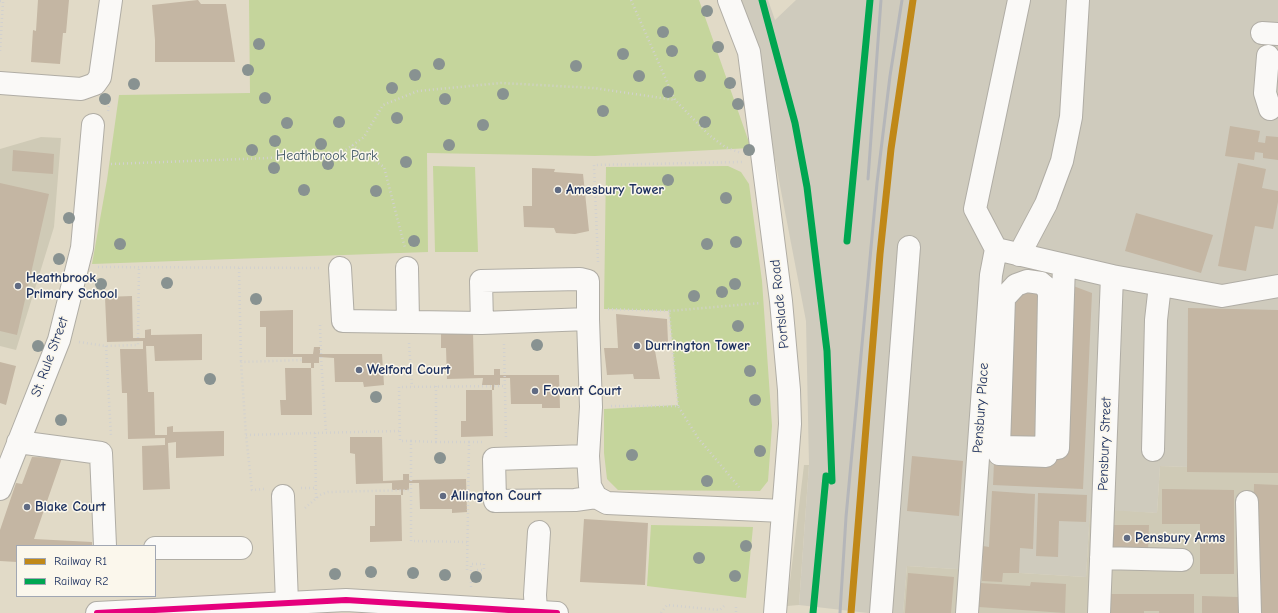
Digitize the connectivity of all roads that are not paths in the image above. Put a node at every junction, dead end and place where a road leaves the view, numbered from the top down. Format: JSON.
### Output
{"nodes":[{"id":1,"x":111,"y":0,"type":"edge"},
{"id":2,"x":729,"y":0,"type":"edge"},
{"id":3,"x":1018,"y":0,"type":"edge"},
{"id":4,"x":1078,"y":0,"type":"edge"},
{"id":5,"x":1268,"y":56,"type":"dead end"},
{"id":6,"x":0,"y":83,"type":"edge"},
{"id":7,"x":1267,"y":109,"type":"edge"},
{"id":8,"x":93,"y":124,"type":"dead end"},
{"id":9,"x":909,"y":247,"type":"dead end"},
{"id":10,"x":996,"y":249,"type":"junction"},
{"id":11,"x":1019,"y":255,"type":"junction"},
{"id":12,"x":406,"y":261,"type":"road end"},
{"id":13,"x":1064,"y":265,"type":"junction"},
{"id":14,"x":340,"y":268,"type":"road end"},
{"id":15,"x":1112,"y":276,"type":"junction"},
{"id":16,"x":1160,"y":285,"type":"junction"},
{"id":17,"x":1278,"y":286,"type":"edge"},
{"id":18,"x":596,"y":314,"type":"junction"},
{"id":19,"x":408,"y":321,"type":"junction"},
{"id":20,"x":482,"y":323,"type":"junction"},
{"id":21,"x":18,"y":442,"type":"junction"},
{"id":22,"x":1153,"y":450,"type":"dead end"},
{"id":23,"x":999,"y":454,"type":"dead end"},
{"id":24,"x":588,"y":456,"type":"junction"},
{"id":25,"x":0,"y":489,"type":"edge"},
{"id":26,"x":281,"y":491,"type":"road end"},
{"id":27,"x":596,"y":497,"type":"junction"},
{"id":28,"x":1247,"y":502,"type":"dead end"},
{"id":29,"x":783,"y":511,"type":"junction"},
{"id":30,"x":539,"y":532,"type":"dead end"},
{"id":31,"x":105,"y":545,"type":"edge"},
{"id":32,"x":156,"y":548,"type":"edge"},
{"id":33,"x":241,"y":548,"type":"dead end"},
{"id":34,"x":1101,"y":558,"type":"junction"},
{"id":35,"x":1182,"y":560,"type":"dead end"},
{"id":36,"x":287,"y":603,"type":"junction"},
{"id":37,"x":512,"y":612,"type":"edge"},
{"id":38,"x":546,"y":612,"type":"edge"},
{"id":39,"x":97,"y":613,"type":"edge"},
{"id":40,"x":775,"y":613,"type":"edge"},
{"id":41,"x":881,"y":613,"type":"edge"},
{"id":42,"x":967,"y":613,"type":"edge"},
{"id":43,"x":1099,"y":613,"type":"edge"},
{"id":44,"x":1250,"y":613,"type":"edge"}],
"edges":[{"from":1,"to":6,"type":"street"},
{"from":2,"to":29,"type":"street","name":"Portslade Road"},
{"from":3,"to":10,"type":"street"},
{"from":4,"to":11,"type":"street"},
{"from":5,"to":7,"type":"street"},
{"from":8,"to":21,"type":"street","name":"St. Rule Street"},
{"from":9,"to":41,"type":"street"},
{"from":10,"to":11,"type":"street"},
{"from":10,"to":42,"type":"street","name":"Pensbury Place"},
{"from":11,"to":13,"type":"street"},
{"from":12,"to":19,"type":"street"},
{"from":13,"to":15,"type":"street"},
{"from":13,"to":23,"type":"street"},
{"from":14,"to":19,"type":"street"},
{"from":15,"to":16,"type":"street"},
{"from":15,"to":34,"type":"street","name":"Pensbury Street"},
{"from":16,"to":17,"type":"street"},
{"from":16,"to":22,"type":"street"},
{"from":18,"to":20,"type":"street"},
{"from":18,"to":20,"type":"street"},
{"from":18,"to":24,"type":"street"},
{"from":19,"to":20,"type":"street"},
{"from":21,"to":25,"type":"street","name":"St. Rule Street"},
{"from":21,"to":31,"type":"street"},
{"from":24,"to":27,"type":"street"},
{"from":24,"to":27,"type":"street"},
{"from":26,"to":36,"type":"street"},
{"from":27,"to":29,"type":"street"},
{"from":28,"to":44,"type":"street"},
{"from":29,"to":40,"type":"street","name":"Portslade Road"},
{"from":30,"to":38,"type":"street"},
{"from":32,"to":33,"type":"street"},
{"from":34,"to":35,"type":"street"},
{"from":34,"to":43,"type":"street","name":"Pensbury Street"},
{"from":36,"to":37,"type":"street"},
{"from":36,"to":39,"type":"street"},
{"from":37,"to":38,"type":"street"}]}
